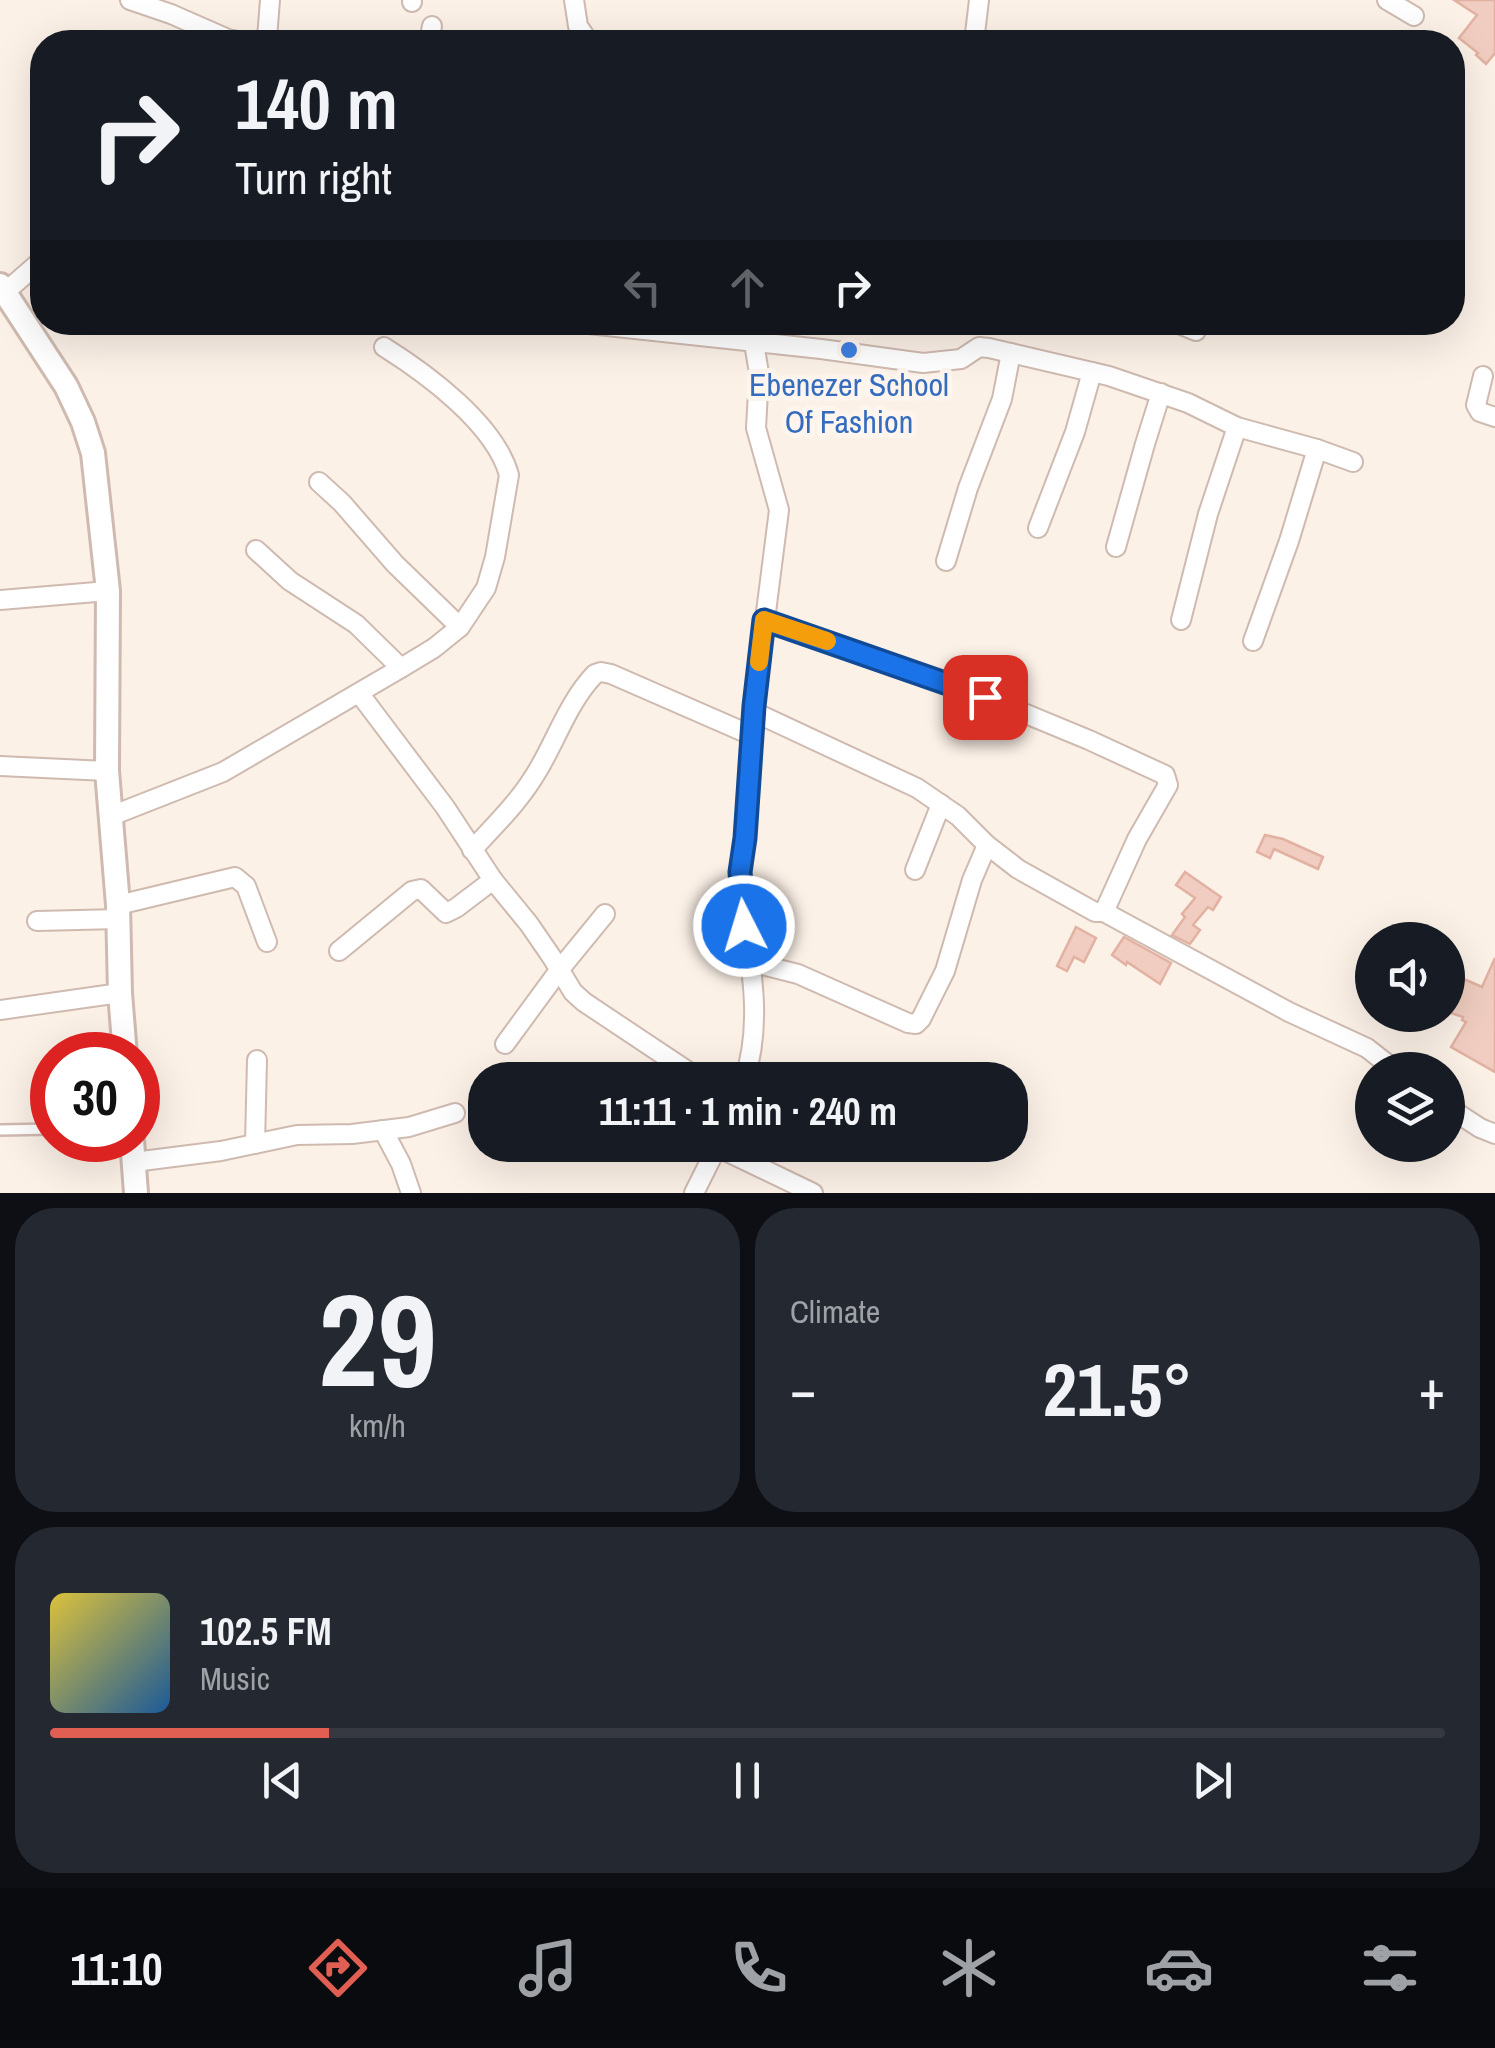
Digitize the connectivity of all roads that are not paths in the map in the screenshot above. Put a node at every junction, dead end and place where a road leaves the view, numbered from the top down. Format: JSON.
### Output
{"nodes":[{"id":1,"x":130,"y":0,"type":"edge"},
{"id":2,"x":270,"y":0,"type":"edge"},
{"id":3,"x":574,"y":0,"type":"edge"},
{"id":4,"x":980,"y":0,"type":"edge"},
{"id":5,"x":1388,"y":0,"type":"edge"},
{"id":6,"x":1414,"y":16,"type":"dead end"},
{"id":7,"x":207,"y":30,"type":"edge"},
{"id":8,"x":268,"y":30,"type":"edge"},
{"id":9,"x":581,"y":30,"type":"edge"},
{"id":10,"x":976,"y":30,"type":"edge"},
{"id":11,"x":30,"y":269,"type":"edge"},
{"id":12,"x":2,"y":289,"type":"edge"},
{"id":13,"x":30,"y":331,"type":"edge"},
{"id":14,"x":32,"y":335,"type":"edge"},
{"id":15,"x":687,"y":335,"type":"edge"},
{"id":16,"x":756,"y":335,"type":"edge"},
{"id":17,"x":754,"y":343,"type":"junction"},
{"id":18,"x":384,"y":348,"type":"dead end"},
{"id":19,"x":1011,"y":354,"type":"junction"},
{"id":20,"x":1092,"y":372,"type":"junction"},
{"id":21,"x":1483,"y":376,"type":"dead end"},
{"id":22,"x":1161,"y":393,"type":"junction"},
{"id":23,"x":1495,"y":417,"type":"edge"},
{"id":24,"x":1237,"y":428,"type":"junction"},
{"id":25,"x":1317,"y":448,"type":"junction"},
{"id":26,"x":1353,"y":462,"type":"dead end"},
{"id":27,"x":319,"y":482,"type":"dead end"},
{"id":28,"x":1038,"y":528,"type":"dead end"},
{"id":29,"x":1116,"y":547,"type":"dead end"},
{"id":30,"x":256,"y":550,"type":"dead end"},
{"id":31,"x":946,"y":562,"type":"dead end"},
{"id":32,"x":108,"y":591,"type":"junction"},
{"id":33,"x":0,"y":600,"type":"edge"},
{"id":34,"x":764,"y":620,"type":"junction"},
{"id":35,"x":1181,"y":620,"type":"dead end"},
{"id":36,"x":460,"y":626,"type":"junction"},
{"id":37,"x":1253,"y":641,"type":"dead end"},
{"id":38,"x":401,"y":668,"type":"junction"},
{"id":39,"x":360,"y":693,"type":"junction"},
{"id":40,"x":754,"y":712,"type":"junction"},
{"id":41,"x":752,"y":736,"type":"junction"},
{"id":42,"x":0,"y":766,"type":"edge"},
{"id":43,"x":107,"y":772,"type":"junction"},
{"id":44,"x":941,"y":804,"type":"junction"},
{"id":45,"x":111,"y":816,"type":"junction"},
{"id":46,"x":986,"y":845,"type":"junction"},
{"id":47,"x":472,"y":850,"type":"junction"},
{"id":48,"x":914,"y":870,"type":"dead end"},
{"id":49,"x":493,"y":880,"type":"junction"},
{"id":50,"x":119,"y":912,"type":"junction"},
{"id":51,"x":1104,"y":912,"type":"junction"},
{"id":52,"x":604,"y":914,"type":"dead end"},
{"id":53,"x":37,"y":921,"type":"dead end"},
{"id":54,"x":267,"y":942,"type":"dead end"},
{"id":55,"x":339,"y":951,"type":"dead end"},
{"id":56,"x":750,"y":962,"type":"junction"},
{"id":57,"x":560,"y":969,"type":"junction"},
{"id":58,"x":120,"y":993,"type":"junction"},
{"id":59,"x":0,"y":1010,"type":"edge"},
{"id":60,"x":123,"y":1032,"type":"edge"},
{"id":61,"x":505,"y":1044,"type":"dead end"},
{"id":62,"x":1372,"y":1052,"type":"edge"},
{"id":63,"x":257,"y":1060,"type":"dead end"},
{"id":64,"x":674,"y":1062,"type":"edge"},
{"id":65,"x":747,"y":1062,"type":"edge"},
{"id":66,"x":456,"y":1112,"type":"dead end"},
{"id":67,"x":1465,"y":1118,"type":"edge"},
{"id":68,"x":30,"y":1129,"type":"edge"},
{"id":69,"x":0,"y":1130,"type":"edge"},
{"id":70,"x":383,"y":1130,"type":"junction"},
{"id":71,"x":1495,"y":1134,"type":"edge"},
{"id":72,"x":255,"y":1144,"type":"junction"},
{"id":73,"x":160,"y":1151,"type":"edge"},
{"id":74,"x":134,"y":1162,"type":"edge"},
{"id":75,"x":709,"y":1162,"type":"edge"},
{"id":76,"x":749,"y":1162,"type":"edge"},
{"id":77,"x":136,"y":1193,"type":"edge"},
{"id":78,"x":411,"y":1193,"type":"edge"},
{"id":79,"x":694,"y":1193,"type":"edge"},
{"id":80,"x":812,"y":1193,"type":"edge"}],
"edges":[{"from":1,"to":7,"type":"street"},
{"from":2,"to":8,"type":"street"},
{"from":3,"to":9,"type":"street"},
{"from":4,"to":10,"type":"street"},
{"from":5,"to":6,"type":"street"},
{"from":11,"to":12,"type":"street"},
{"from":12,"to":13,"type":"street"},
{"from":14,"to":32,"type":"street"},
{"from":15,"to":17,"type":"street"},
{"from":16,"to":17,"type":"street"},
{"from":17,"to":19,"type":"street"},
{"from":17,"to":34,"type":"street"},
{"from":18,"to":36,"type":"street"},
{"from":19,"to":20,"type":"street"},
{"from":19,"to":31,"type":"street"},
{"from":20,"to":22,"type":"street"},
{"from":20,"to":28,"type":"street"},
{"from":21,"to":23,"type":"street"},
{"from":22,"to":24,"type":"street"},
{"from":22,"to":29,"type":"street"},
{"from":24,"to":25,"type":"street"},
{"from":24,"to":35,"type":"street"},
{"from":25,"to":26,"type":"street"},
{"from":25,"to":37,"type":"street"},
{"from":27,"to":36,"type":"street"},
{"from":30,"to":38,"type":"street"},
{"from":32,"to":33,"type":"street"},
{"from":32,"to":43,"type":"street"},
{"from":34,"to":40,"type":"street"},
{"from":34,"to":51,"type":"street"},
{"from":36,"to":38,"type":"street"},
{"from":38,"to":39,"type":"street"},
{"from":39,"to":45,"type":"street"},
{"from":39,"to":47,"type":"street"},
{"from":40,"to":41,"type":"street"},
{"from":40,"to":44,"type":"street"},
{"from":41,"to":47,"type":"street"},
{"from":41,"to":56,"type":"street"},
{"from":42,"to":43,"type":"street"},
{"from":43,"to":45,"type":"street"},
{"from":44,"to":46,"type":"street"},
{"from":44,"to":48,"type":"street"},
{"from":45,"to":50,"type":"street"},
{"from":46,"to":51,"type":"street"},
{"from":46,"to":56,"type":"street"},
{"from":47,"to":49,"type":"street"},
{"from":49,"to":55,"type":"street"},
{"from":49,"to":57,"type":"street"},
{"from":50,"to":53,"type":"street"},
{"from":50,"to":54,"type":"street"},
{"from":50,"to":58,"type":"street"},
{"from":51,"to":62,"type":"street"},
{"from":52,"to":57,"type":"street"},
{"from":56,"to":65,"type":"street"},
{"from":57,"to":61,"type":"street"},
{"from":57,"to":64,"type":"street"},
{"from":58,"to":59,"type":"street"},
{"from":58,"to":60,"type":"street"},
{"from":63,"to":72,"type":"street"},
{"from":66,"to":70,"type":"street"},
{"from":67,"to":71,"type":"street"},
{"from":68,"to":69,"type":"lane"},
{"from":70,"to":72,"type":"street"},
{"from":70,"to":78,"type":"street"},
{"from":72,"to":73,"type":"street"},
{"from":74,"to":77,"type":"street"},
{"from":75,"to":79,"type":"street"},
{"from":76,"to":80,"type":"street"}]}
